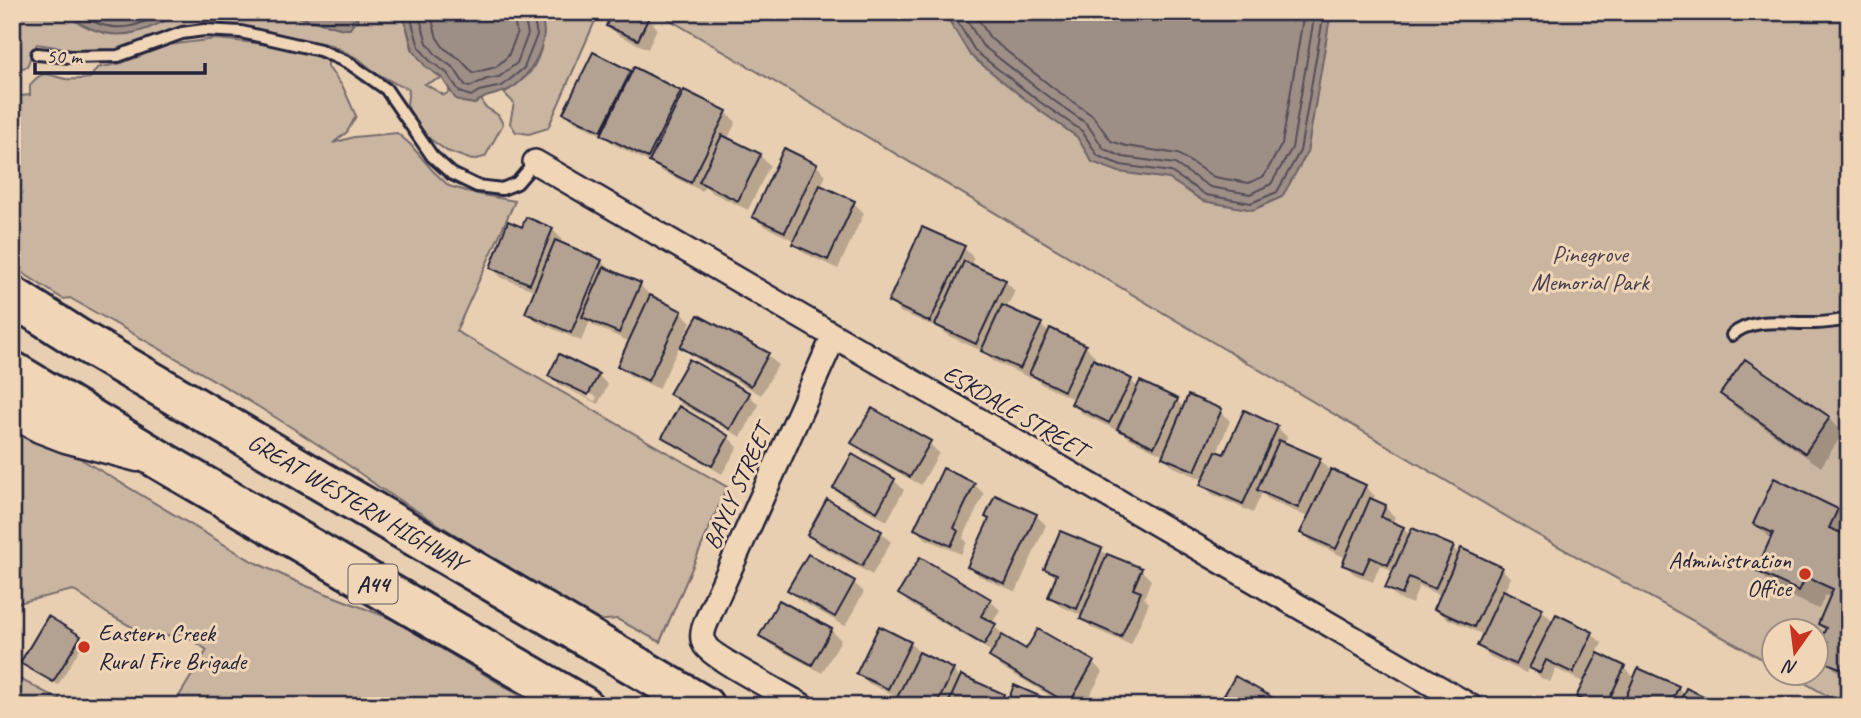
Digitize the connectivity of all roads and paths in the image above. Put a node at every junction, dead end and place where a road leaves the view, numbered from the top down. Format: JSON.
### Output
{"nodes":[{"id":1,"x":37,"y":54,"type":"dead end"},
{"id":2,"x":535,"y":162,"type":"joint"},
{"id":3,"x":12,"y":285,"type":"edge"},
{"id":4,"x":12,"y":296,"type":"edge"},
{"id":5,"x":1849,"y":319,"type":"edge"},
{"id":6,"x":1731,"y":335,"type":"dead end"},
{"id":7,"x":834,"y":336,"type":"junction"},
{"id":8,"x":79,"y":339,"type":"junction"},
{"id":9,"x":12,"y":371,"type":"edge"},
{"id":10,"x":12,"y":411,"type":"edge"},
{"id":11,"x":163,"y":462,"type":"junction"},
{"id":12,"x":583,"y":706,"type":"edge"},
{"id":13,"x":704,"y":706,"type":"edge"},
{"id":14,"x":803,"y":706,"type":"edge"},
{"id":15,"x":1470,"y":706,"type":"edge"}],
"edges":[{"from":1,"to":2,"type":"lane"},
{"from":2,"to":7,"type":"street","name":"ESKDALE STREET"},
{"from":3,"to":8,"type":"main road"},
{"from":4,"to":8,"type":"highway","name":"GREAT WESTERN HIGHWAY","number":"A44"},
{"from":5,"to":6,"type":"lane"},
{"from":7,"to":14,"type":"street","name":"BAYLY STREET"},
{"from":7,"to":15,"type":"street","name":"ESKDALE STREET"},
{"from":8,"to":13,"type":"highway","name":"GREAT WESTERN HIGHWAY","number":"A44"},
{"from":9,"to":11,"type":"highway","number":"A44"},
{"from":10,"to":11,"type":"main road"},
{"from":11,"to":12,"type":"highway","number":"A44"}]}
